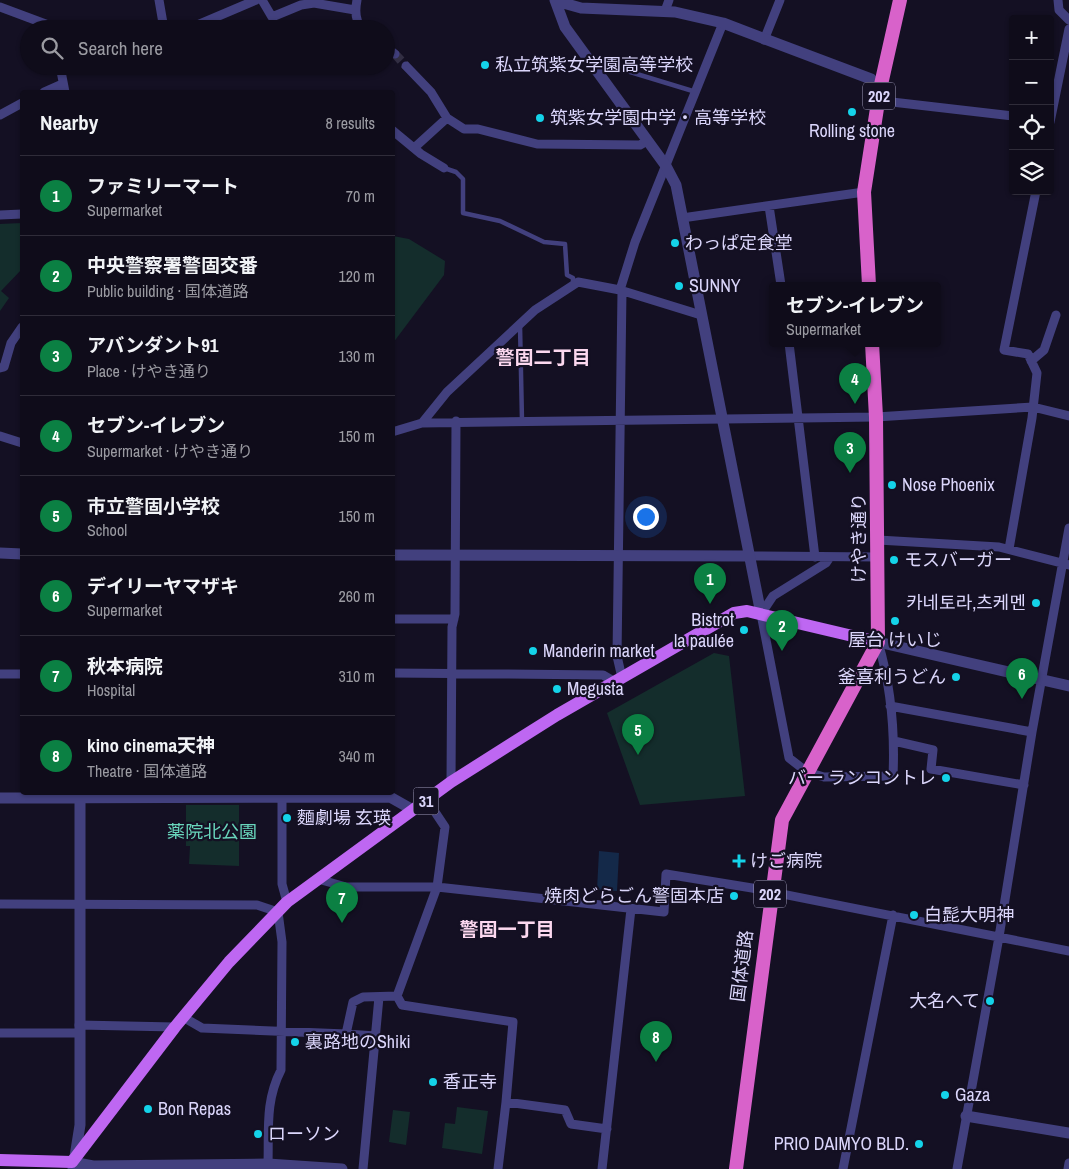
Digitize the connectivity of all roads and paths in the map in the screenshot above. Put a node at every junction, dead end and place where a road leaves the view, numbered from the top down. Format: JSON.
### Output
{"nodes":[{"id":1,"x":159,"y":0,"type":"edge"},
{"id":2,"x":256,"y":0,"type":"edge"},
{"id":3,"x":262,"y":0,"type":"edge"},
{"id":4,"x":357,"y":0,"type":"edge"},
{"id":5,"x":556,"y":0,"type":"edge"},
{"id":6,"x":780,"y":0,"type":"edge"},
{"id":7,"x":900,"y":0,"type":"edge"},
{"id":8,"x":1058,"y":0,"type":"edge"},
{"id":9,"x":667,"y":5,"type":"edge"},
{"id":10,"x":0,"y":7,"type":"edge"},
{"id":11,"x":355,"y":10,"type":"junction"},
{"id":12,"x":35,"y":20,"type":"edge"},
{"id":13,"x":162,"y":20,"type":"edge"},
{"id":14,"x":209,"y":20,"type":"edge"},
{"id":15,"x":358,"y":20,"type":"edge"},
{"id":16,"x":1069,"y":20,"type":"edge"},
{"id":17,"x":723,"y":23,"type":"junction"},
{"id":18,"x":1069,"y":28,"type":"edge"},
{"id":19,"x":764,"y":40,"type":"junction"},
{"id":20,"x":590,"y":60,"type":"junction"},
{"id":21,"x":1066,"y":60,"type":"edge"},
{"id":22,"x":406,"y":66,"type":"tunnel mouth"},
{"id":23,"x":61,"y":75,"type":"edge"},
{"id":24,"x":63,"y":88,"type":"edge"},
{"id":25,"x":880,"y":89,"type":"junction"},
{"id":26,"x":696,"y":92,"type":"junction"},
{"id":27,"x":20,"y":104,"type":"edge"},
{"id":28,"x":1054,"y":106,"type":"edge"},
{"id":29,"x":0,"y":115,"type":"edge"},
{"id":30,"x":1009,"y":116,"type":"edge"},
{"id":31,"x":448,"y":118,"type":"junction"},
{"id":32,"x":395,"y":132,"type":"edge"},
{"id":33,"x":647,"y":141,"type":"junction"},
{"id":34,"x":414,"y":148,"type":"junction"},
{"id":35,"x":666,"y":166,"type":"junction"},
{"id":36,"x":444,"y":168,"type":"joint"},
{"id":37,"x":864,"y":192,"type":"junction"},
{"id":38,"x":1035,"y":195,"type":"edge"},
{"id":39,"x":769,"y":206,"type":"junction"},
{"id":40,"x":20,"y":214,"type":"edge"},
{"id":41,"x":0,"y":215,"type":"edge"},
{"id":42,"x":682,"y":218,"type":"junction"},
{"id":43,"x":781,"y":282,"type":"edge"},
{"id":44,"x":869,"y":282,"type":"edge"},
{"id":45,"x":573,"y":285,"type":"junction"},
{"id":46,"x":621,"y":290,"type":"junction"},
{"id":47,"x":701,"y":315,"type":"junction"},
{"id":48,"x":1056,"y":316,"type":"dead end"},
{"id":49,"x":520,"y":323,"type":"junction"},
{"id":50,"x":20,"y":330,"type":"edge"},
{"id":51,"x":790,"y":347,"type":"edge"},
{"id":52,"x":872,"y":347,"type":"edge"},
{"id":53,"x":1031,"y":361,"type":"junction"},
{"id":54,"x":0,"y":368,"type":"edge"},
{"id":55,"x":1033,"y":407,"type":"junction"},
{"id":56,"x":1069,"y":416,"type":"edge"},
{"id":57,"x":876,"y":417,"type":"junction"},
{"id":58,"x":799,"y":418,"type":"junction"},
{"id":59,"x":724,"y":419,"type":"junction"},
{"id":60,"x":619,"y":420,"type":"junction"},
{"id":61,"x":456,"y":421,"type":"junction"},
{"id":62,"x":522,"y":421,"type":"junction"},
{"id":63,"x":422,"y":423,"type":"junction"},
{"id":64,"x":395,"y":431,"type":"edge"},
{"id":65,"x":0,"y":436,"type":"edge"},
{"id":66,"x":20,"y":442,"type":"edge"},
{"id":67,"x":1069,"y":528,"type":"edge"},
{"id":68,"x":878,"y":540,"type":"junction"},
{"id":69,"x":1009,"y":549,"type":"junction"},
{"id":70,"x":0,"y":554,"type":"edge"},
{"id":71,"x":20,"y":554,"type":"edge"},
{"id":72,"x":395,"y":555,"type":"edge"},
{"id":73,"x":456,"y":555,"type":"junction"},
{"id":74,"x":618,"y":556,"type":"junction"},
{"id":75,"x":749,"y":556,"type":"junction"},
{"id":76,"x":815,"y":557,"type":"junction"},
{"id":77,"x":830,"y":557,"type":"junction"},
{"id":78,"x":878,"y":557,"type":"junction"},
{"id":79,"x":1065,"y":564,"type":"edge"},
{"id":80,"x":762,"y":614,"type":"junction"},
{"id":81,"x":395,"y":619,"type":"edge"},
{"id":82,"x":454,"y":620,"type":"junction"},
{"id":83,"x":878,"y":642,"type":"junction"},
{"id":84,"x":395,"y":673,"type":"edge"},
{"id":85,"x":451,"y":673,"type":"junction"},
{"id":86,"x":0,"y":674,"type":"edge"},
{"id":87,"x":20,"y":674,"type":"edge"},
{"id":88,"x":1041,"y":679,"type":"junction"},
{"id":89,"x":618,"y":680,"type":"junction"},
{"id":90,"x":1069,"y":686,"type":"edge"},
{"id":91,"x":890,"y":706,"type":"junction"},
{"id":92,"x":1032,"y":732,"type":"junction"},
{"id":93,"x":894,"y":741,"type":"junction"},
{"id":94,"x":807,"y":772,"type":"junction"},
{"id":95,"x":451,"y":782,"type":"junction"},
{"id":96,"x":1024,"y":785,"type":"junction"},
{"id":97,"x":80,"y":795,"type":"edge"},
{"id":98,"x":282,"y":795,"type":"edge"},
{"id":99,"x":0,"y":798,"type":"edge"},
{"id":100,"x":427,"y":800,"type":"junction"},
{"id":101,"x":413,"y":810,"type":"junction"},
{"id":102,"x":318,"y":879,"type":"junction"},
{"id":103,"x":437,"y":887,"type":"junction"},
{"id":104,"x":770,"y":892,"type":"junction"},
{"id":105,"x":287,"y":902,"type":"junction"},
{"id":106,"x":0,"y":904,"type":"edge"},
{"id":107,"x":79,"y":904,"type":"junction"},
{"id":108,"x":632,"y":909,"type":"junction"},
{"id":109,"x":278,"y":912,"type":"junction"},
{"id":110,"x":893,"y":916,"type":"junction"},
{"id":111,"x":999,"y":937,"type":"junction"},
{"id":112,"x":1069,"y":951,"type":"edge"},
{"id":113,"x":397,"y":996,"type":"junction"},
{"id":114,"x":379,"y":997,"type":"junction"},
{"id":115,"x":179,"y":1022,"type":"junction"},
{"id":116,"x":79,"y":1029,"type":"junction"},
{"id":117,"x":282,"y":1031,"type":"junction"},
{"id":118,"x":0,"y":1033,"type":"edge"},
{"id":119,"x":346,"y":1034,"type":"junction"},
{"id":120,"x":376,"y":1036,"type":"junction"},
{"id":121,"x":506,"y":1102,"type":"junction"},
{"id":122,"x":966,"y":1116,"type":"junction"},
{"id":123,"x":608,"y":1128,"type":"junction"},
{"id":124,"x":1069,"y":1133,"type":"edge"},
{"id":125,"x":0,"y":1160,"type":"edge"},
{"id":126,"x":1069,"y":1163,"type":"edge"},
{"id":127,"x":268,"y":1164,"type":"junction"},
{"id":128,"x":70,"y":1167,"type":"edge"},
{"id":129,"x":342,"y":1169,"type":"edge"},
{"id":130,"x":363,"y":1169,"type":"edge"},
{"id":131,"x":498,"y":1169,"type":"edge"},
{"id":132,"x":602,"y":1169,"type":"edge"},
{"id":133,"x":736,"y":1169,"type":"edge"},
{"id":134,"x":844,"y":1169,"type":"edge"},
{"id":135,"x":957,"y":1169,"type":"edge"},
{"id":136,"x":1068,"y":1169,"type":"edge"}],
"edges":[{"from":1,"to":13,"type":"street"},
{"from":2,"to":14,"type":"street"},
{"from":3,"to":11,"type":"street"},
{"from":4,"to":11,"type":"street"},
{"from":5,"to":9,"type":"street"},
{"from":5,"to":20,"type":"street"},
{"from":6,"to":19,"type":"street"},
{"from":7,"to":25,"type":"highway","number":"202"},
{"from":8,"to":16,"type":"street"},
{"from":9,"to":17,"type":"street"},
{"from":10,"to":12,"type":"street"},
{"from":11,"to":15,"type":"street"},
{"from":17,"to":19,"type":"street"},
{"from":17,"to":26,"type":"street"},
{"from":18,"to":21,"type":"street"},
{"from":19,"to":25,"type":"street"},
{"from":20,"to":26,"type":"lane"},
{"from":20,"to":33,"type":"street"},
{"from":21,"to":28,"type":"street"},
{"from":22,"to":31,"type":"street"},
{"from":23,"to":24,"type":"street"},
{"from":25,"to":30,"type":"street"},
{"from":25,"to":37,"type":"highway","number":"202"},
{"from":26,"to":35,"type":"street"},
{"from":27,"to":29,"type":"street"},
{"from":31,"to":33,"type":"street"},
{"from":31,"to":34,"type":"street"},
{"from":32,"to":34,"type":"street"},
{"from":33,"to":35,"type":"street"},
{"from":34,"to":36,"type":"street"},
{"from":35,"to":42,"type":"street"},
{"from":35,"to":46,"type":"street"},
{"from":36,"to":45,"type":"lane"},
{"from":37,"to":39,"type":"street"},
{"from":37,"to":44,"type":"highway","number":"202"},
{"from":38,"to":53,"type":"street"},
{"from":39,"to":42,"type":"street"},
{"from":39,"to":43,"type":"street"},
{"from":40,"to":41,"type":"street"},
{"from":42,"to":47,"type":"street"},
{"from":45,"to":46,"type":"street"},
{"from":45,"to":49,"type":"street"},
{"from":46,"to":47,"type":"street"},
{"from":46,"to":60,"type":"street"},
{"from":47,"to":59,"type":"street"},
{"from":48,"to":53,"type":"street"},
{"from":49,"to":62,"type":"lane"},
{"from":49,"to":63,"type":"street"},
{"from":50,"to":54,"type":"street"},
{"from":51,"to":58,"type":"street"},
{"from":52,"to":57,"type":"highway","name":"けやき通り","number":"202"},
{"from":53,"to":55,"type":"street"},
{"from":55,"to":56,"type":"street"},
{"from":55,"to":57,"type":"street"},
{"from":55,"to":69,"type":"street"},
{"from":57,"to":58,"type":"street"},
{"from":57,"to":68,"type":"highway","name":"けやき通り","number":"202"},
{"from":58,"to":59,"type":"street"},
{"from":58,"to":76,"type":"street"},
{"from":59,"to":60,"type":"street"},
{"from":59,"to":75,"type":"street"},
{"from":60,"to":62,"type":"street"},
{"from":60,"to":74,"type":"street"},
{"from":61,"to":62,"type":"street"},
{"from":61,"to":63,"type":"street"},
{"from":61,"to":73,"type":"street"},
{"from":63,"to":64,"type":"street"},
{"from":65,"to":66,"type":"street"},
{"from":67,"to":79,"type":"street"},
{"from":68,"to":69,"type":"street"},
{"from":68,"to":78,"type":"highway","name":"けやき通り","number":"202"},
{"from":69,"to":79,"type":"street"},
{"from":70,"to":71,"type":"street"},
{"from":72,"to":73,"type":"street"},
{"from":73,"to":74,"type":"street"},
{"from":73,"to":82,"type":"street"},
{"from":74,"to":75,"type":"street"},
{"from":74,"to":89,"type":"street"},
{"from":75,"to":76,"type":"street"},
{"from":75,"to":80,"type":"street"},
{"from":76,"to":77,"type":"street"},
{"from":77,"to":78,"type":"street"},
{"from":77,"to":80,"type":"street"},
{"from":78,"to":83,"type":"highway","name":"けやき通り","number":"202"},
{"from":79,"to":88,"type":"street"},
{"from":80,"to":83,"type":"main road","number":"31"},
{"from":80,"to":89,"type":"main road","number":"31"},
{"from":80,"to":94,"type":"street"},
{"from":81,"to":82,"type":"street"},
{"from":82,"to":85,"type":"street"},
{"from":83,"to":88,"type":"street"},
{"from":83,"to":91,"type":"street"},
{"from":83,"to":94,"type":"highway","name":"国体道路","number":"202"},
{"from":84,"to":85,"type":"street"},
{"from":85,"to":89,"type":"street"},
{"from":85,"to":95,"type":"street"},
{"from":86,"to":87,"type":"street"},
{"from":88,"to":90,"type":"street"},
{"from":88,"to":92,"type":"street"},
{"from":89,"to":95,"type":"main road","number":"31"},
{"from":91,"to":92,"type":"street"},
{"from":91,"to":93,"type":"street"},
{"from":92,"to":96,"type":"street"},
{"from":93,"to":94,"type":"street"},
{"from":93,"to":96,"type":"street"},
{"from":94,"to":104,"type":"highway","name":"国体道路","number":"202"},
{"from":95,"to":100,"type":"main road","number":"31"},
{"from":96,"to":111,"type":"street"},
{"from":97,"to":98,"type":"street"},
{"from":97,"to":99,"type":"street"},
{"from":97,"to":107,"type":"street"},
{"from":98,"to":101,"type":"street"},
{"from":98,"to":105,"type":"street"},
{"from":100,"to":101,"type":"main road","number":"31"},
{"from":100,"to":103,"type":"street"},
{"from":101,"to":102,"type":"main road","number":"31"},
{"from":102,"to":103,"type":"street"},
{"from":102,"to":105,"type":"main road","number":"31"},
{"from":103,"to":108,"type":"street"},
{"from":103,"to":113,"type":"street"},
{"from":104,"to":108,"type":"street"},
{"from":104,"to":110,"type":"street"},
{"from":104,"to":133,"type":"highway","name":"国体道路","number":"202"},
{"from":105,"to":109,"type":"main road","number":"31"},
{"from":106,"to":107,"type":"street"},
{"from":107,"to":109,"type":"street"},
{"from":107,"to":116,"type":"street"},
{"from":108,"to":123,"type":"street"},
{"from":109,"to":115,"type":"main road","number":"31"},
{"from":109,"to":117,"type":"street"},
{"from":110,"to":111,"type":"street"},
{"from":110,"to":134,"type":"street"},
{"from":111,"to":112,"type":"street"},
{"from":111,"to":122,"type":"street"},
{"from":113,"to":114,"type":"street"},
{"from":113,"to":121,"type":"street"},
{"from":114,"to":119,"type":"street"},
{"from":114,"to":120,"type":"street"},
{"from":115,"to":116,"type":"street"},
{"from":115,"to":117,"type":"street"},
{"from":115,"to":128,"type":"main road","number":"31"},
{"from":116,"to":118,"type":"street"},
{"from":116,"to":128,"type":"street"},
{"from":117,"to":119,"type":"street"},
{"from":117,"to":127,"type":"street"},
{"from":119,"to":120,"type":"street"},
{"from":120,"to":130,"type":"street"},
{"from":121,"to":123,"type":"street"},
{"from":121,"to":131,"type":"street"},
{"from":122,"to":124,"type":"street"},
{"from":122,"to":135,"type":"street"},
{"from":123,"to":132,"type":"street"},
{"from":125,"to":128,"type":"main road"},
{"from":126,"to":136,"type":"street"},
{"from":127,"to":128,"type":"street"},
{"from":127,"to":129,"type":"street"}]}
